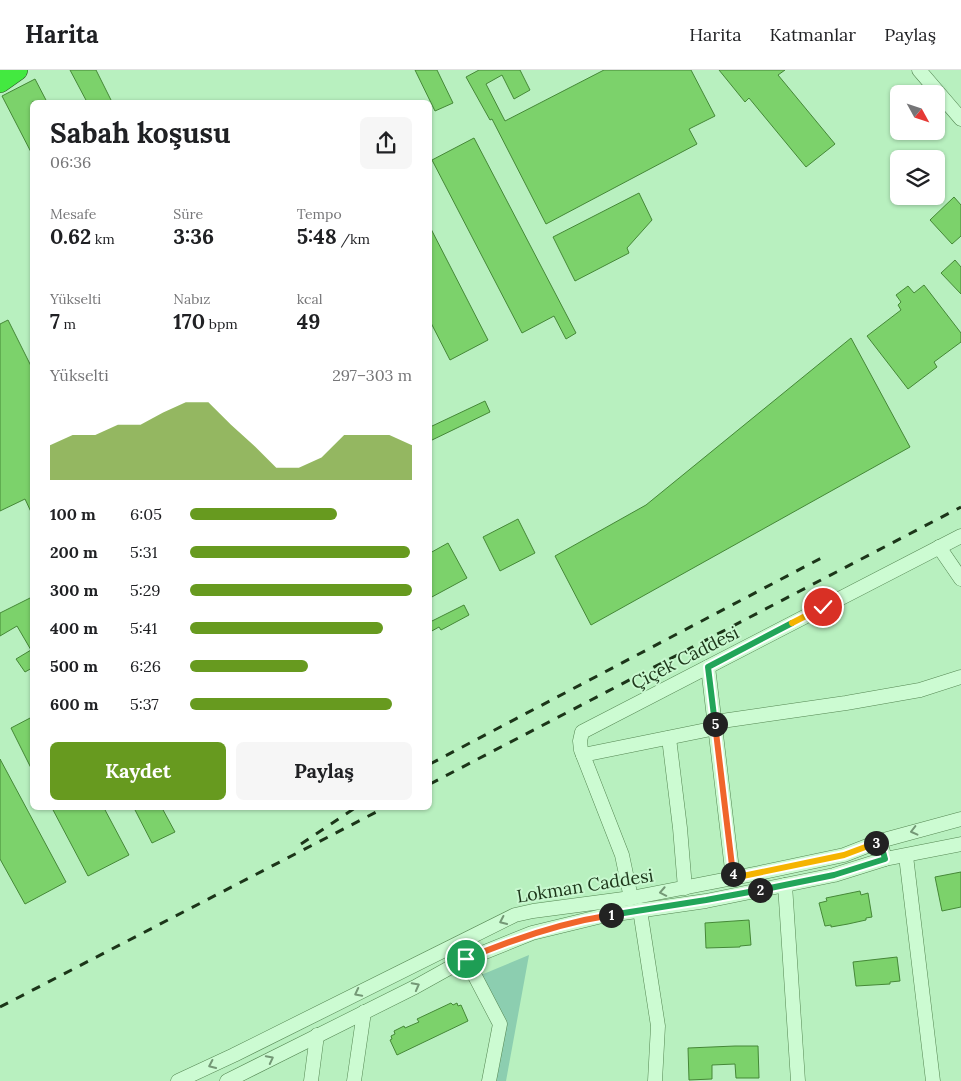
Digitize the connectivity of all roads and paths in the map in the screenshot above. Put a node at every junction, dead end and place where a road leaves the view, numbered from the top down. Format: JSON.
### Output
{"nodes":[{"id":1,"x":17,"y":70,"type":"edge"},
{"id":2,"x":919,"y":70,"type":"edge"},
{"id":3,"x":0,"y":82,"type":"edge"},
{"id":4,"x":961,"y":119,"type":"edge"},
{"id":5,"x":961,"y":536,"type":"edge"},
{"id":6,"x":938,"y":547,"type":"junction"},
{"id":7,"x":961,"y":579,"type":"edge"},
{"id":8,"x":708,"y":667,"type":"junction"},
{"id":9,"x":961,"y":677,"type":"edge"},
{"id":10,"x":715,"y":725,"type":"junction"},
{"id":11,"x":669,"y":738,"type":"junction"},
{"id":12,"x":583,"y":755,"type":"junction"},
{"id":13,"x":961,"y":819,"type":"edge"},
{"id":14,"x":880,"y":841,"type":"junction"},
{"id":15,"x":961,"y":844,"type":"edge"},
{"id":16,"x":906,"y":856,"type":"junction"},
{"id":17,"x":885,"y":859,"type":"junction"},
{"id":18,"x":733,"y":878,"type":"junction"},
{"id":19,"x":785,"y":884,"type":"junction"},
{"id":20,"x":685,"y":888,"type":"junction"},
{"id":21,"x":631,"y":898,"type":"junction"},
{"id":22,"x":640,"y":910,"type":"junction"},
{"id":23,"x":466,"y":959,"type":"junction"},
{"id":24,"x":364,"y":1012,"type":"junction"},
{"id":25,"x":317,"y":1036,"type":"junction"},
{"id":26,"x":178,"y":1081,"type":"edge"},
{"id":27,"x":227,"y":1081,"type":"edge"},
{"id":28,"x":311,"y":1081,"type":"edge"},
{"id":29,"x":354,"y":1081,"type":"edge"},
{"id":30,"x":489,"y":1081,"type":"edge"},
{"id":31,"x":655,"y":1081,"type":"edge"},
{"id":32,"x":798,"y":1081,"type":"edge"},
{"id":33,"x":933,"y":1081,"type":"edge"}],
"edges":[{"from":1,"to":3,"type":"highway"},
{"from":2,"to":4,"type":"street"},
{"from":5,"to":6,"type":"street","name":"Çiçek Caddesi"},
{"from":6,"to":7,"type":"street"},
{"from":6,"to":8,"type":"street","name":"Çiçek Caddesi"},
{"from":8,"to":10,"type":"street"},
{"from":8,"to":12,"type":"street","name":"Çiçek Caddesi"},
{"from":9,"to":10,"type":"street"},
{"from":10,"to":11,"type":"street"},
{"from":10,"to":18,"type":"street"},
{"from":11,"to":12,"type":"street"},
{"from":11,"to":20,"type":"street"},
{"from":12,"to":21,"type":"street","name":"Çiçek Caddesi"},
{"from":13,"to":14,"type":"street","name":"Lokman Caddesi","one_way":true},
{"from":14,"to":17,"type":"street"},
{"from":14,"to":18,"type":"street","name":"Lokman Caddesi"},
{"from":15,"to":16,"type":"street","name":"Lokman Caddesi"},
{"from":16,"to":17,"type":"street","name":"Lokman Caddesi"},
{"from":16,"to":33,"type":"street"},
{"from":17,"to":19,"type":"street","name":"Lokman Caddesi"},
{"from":18,"to":20,"type":"street","name":"Lokman Caddesi"},
{"from":19,"to":22,"type":"street","name":"Lokman Caddesi"},
{"from":19,"to":32,"type":"street"},
{"from":20,"to":21,"type":"street","name":"Lokman Caddesi","one_way":true},
{"from":21,"to":26,"type":"street","name":"Lokman Caddesi","one_way":true},
{"from":22,"to":23,"type":"street","name":"Lokman Caddesi"},
{"from":22,"to":31,"type":"street"},
{"from":24,"to":23,"type":"street","name":"Lokman Caddesi","one_way":true},
{"from":23,"to":30,"type":"street"},
{"from":24,"to":25,"type":"street","name":"Lokman Caddesi"},
{"from":24,"to":29,"type":"street"},
{"from":27,"to":25,"type":"street","name":"Lokman Caddesi","one_way":true},
{"from":25,"to":28,"type":"street"}]}
